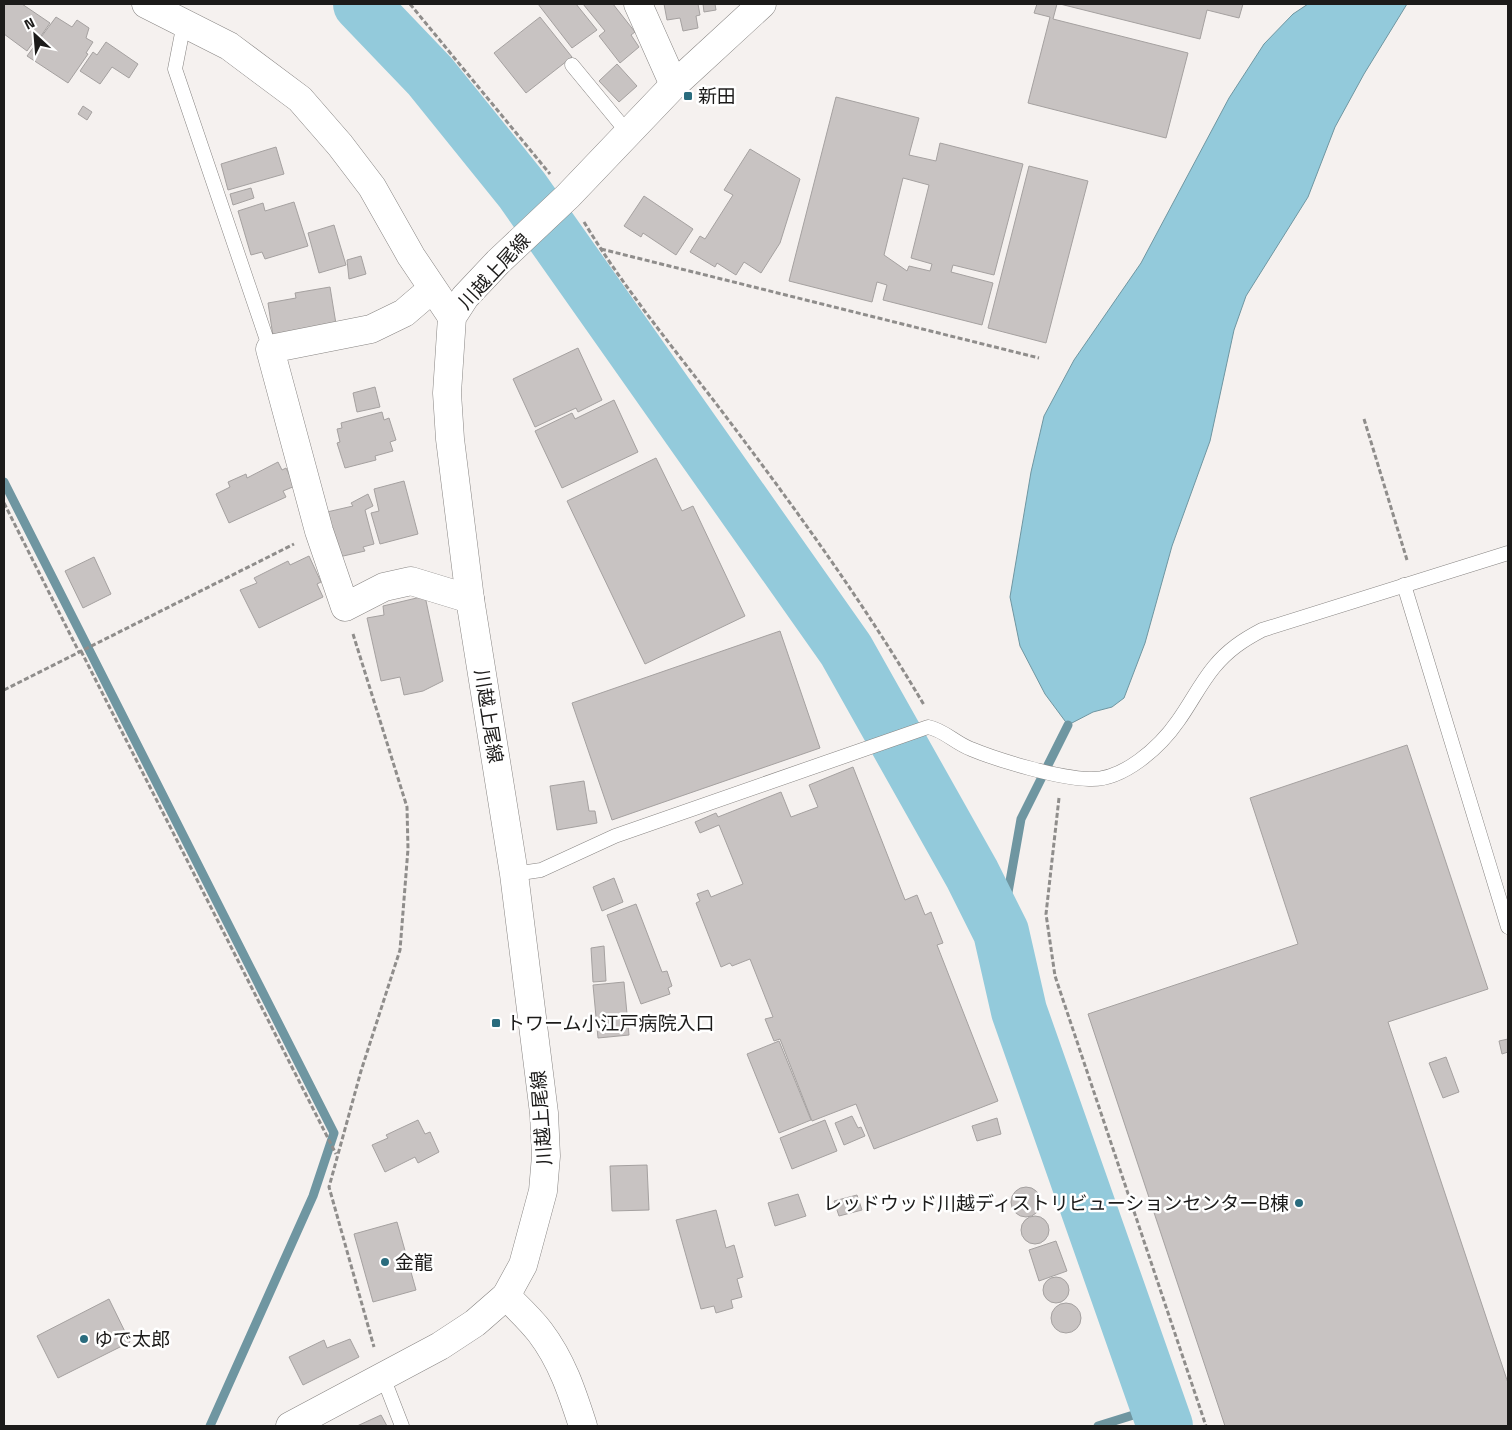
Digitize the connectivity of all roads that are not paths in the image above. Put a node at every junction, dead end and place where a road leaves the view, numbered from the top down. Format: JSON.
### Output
{"nodes":[{"id":1,"x":146,"y":4,"type":"edge"},
{"id":2,"x":638,"y":4,"type":"edge"},
{"id":3,"x":762,"y":4,"type":"edge"},
{"id":4,"x":184,"y":23,"type":"junction"},
{"id":5,"x":572,"y":65,"type":"dead end"},
{"id":6,"x":674,"y":85,"type":"junction"},
{"id":7,"x":628,"y":133,"type":"junction"},
{"id":8,"x":432,"y":289,"type":"junction"},
{"id":9,"x":452,"y":317,"type":"junction"},
{"id":10,"x":270,"y":349,"type":"junction"},
{"id":11,"x":1508,"y":553,"type":"edge"},
{"id":12,"x":1409,"y":584,"type":"junction"},
{"id":13,"x":470,"y":599,"type":"junction"},
{"id":14,"x":514,"y":874,"type":"junction"},
{"id":15,"x":1508,"y":927,"type":"edge"},
{"id":16,"x":506,"y":1296,"type":"junction"},
{"id":17,"x":382,"y":1378,"type":"junction"},
{"id":18,"x":290,"y":1426,"type":"edge"},
{"id":19,"x":402,"y":1426,"type":"edge"},
{"id":20,"x":583,"y":1426,"type":"edge"}],
"edges":[{"from":1,"to":4,"type":"main road"},
{"from":2,"to":6,"type":"main road"},
{"from":3,"to":6,"type":"main road","name":"川越上尾線"},
{"from":4,"to":8,"type":"main road"},
{"from":4,"to":10,"type":"lane"},
{"from":5,"to":7,"type":"lane"},
{"from":6,"to":7,"type":"main road","name":"川越上尾線"},
{"from":7,"to":9,"type":"main road","name":"川越上尾線"},
{"from":8,"to":9,"type":"main road"},
{"from":8,"to":10,"type":"main road"},
{"from":9,"to":13,"type":"main road","name":"川越上尾線"},
{"from":10,"to":13,"type":"main road"},
{"from":11,"to":12,"type":"lane"},
{"from":12,"to":14,"type":"lane"},
{"from":12,"to":15,"type":"lane"},
{"from":13,"to":14,"type":"main road","name":"川越上尾線"},
{"from":14,"to":16,"type":"main road","name":"川越上尾線"},
{"from":16,"to":17,"type":"main road","name":"川越上尾線"},
{"from":16,"to":20,"type":"main road"},
{"from":17,"to":18,"type":"main road","name":"川越上尾線"},
{"from":17,"to":19,"type":"lane"}]}
